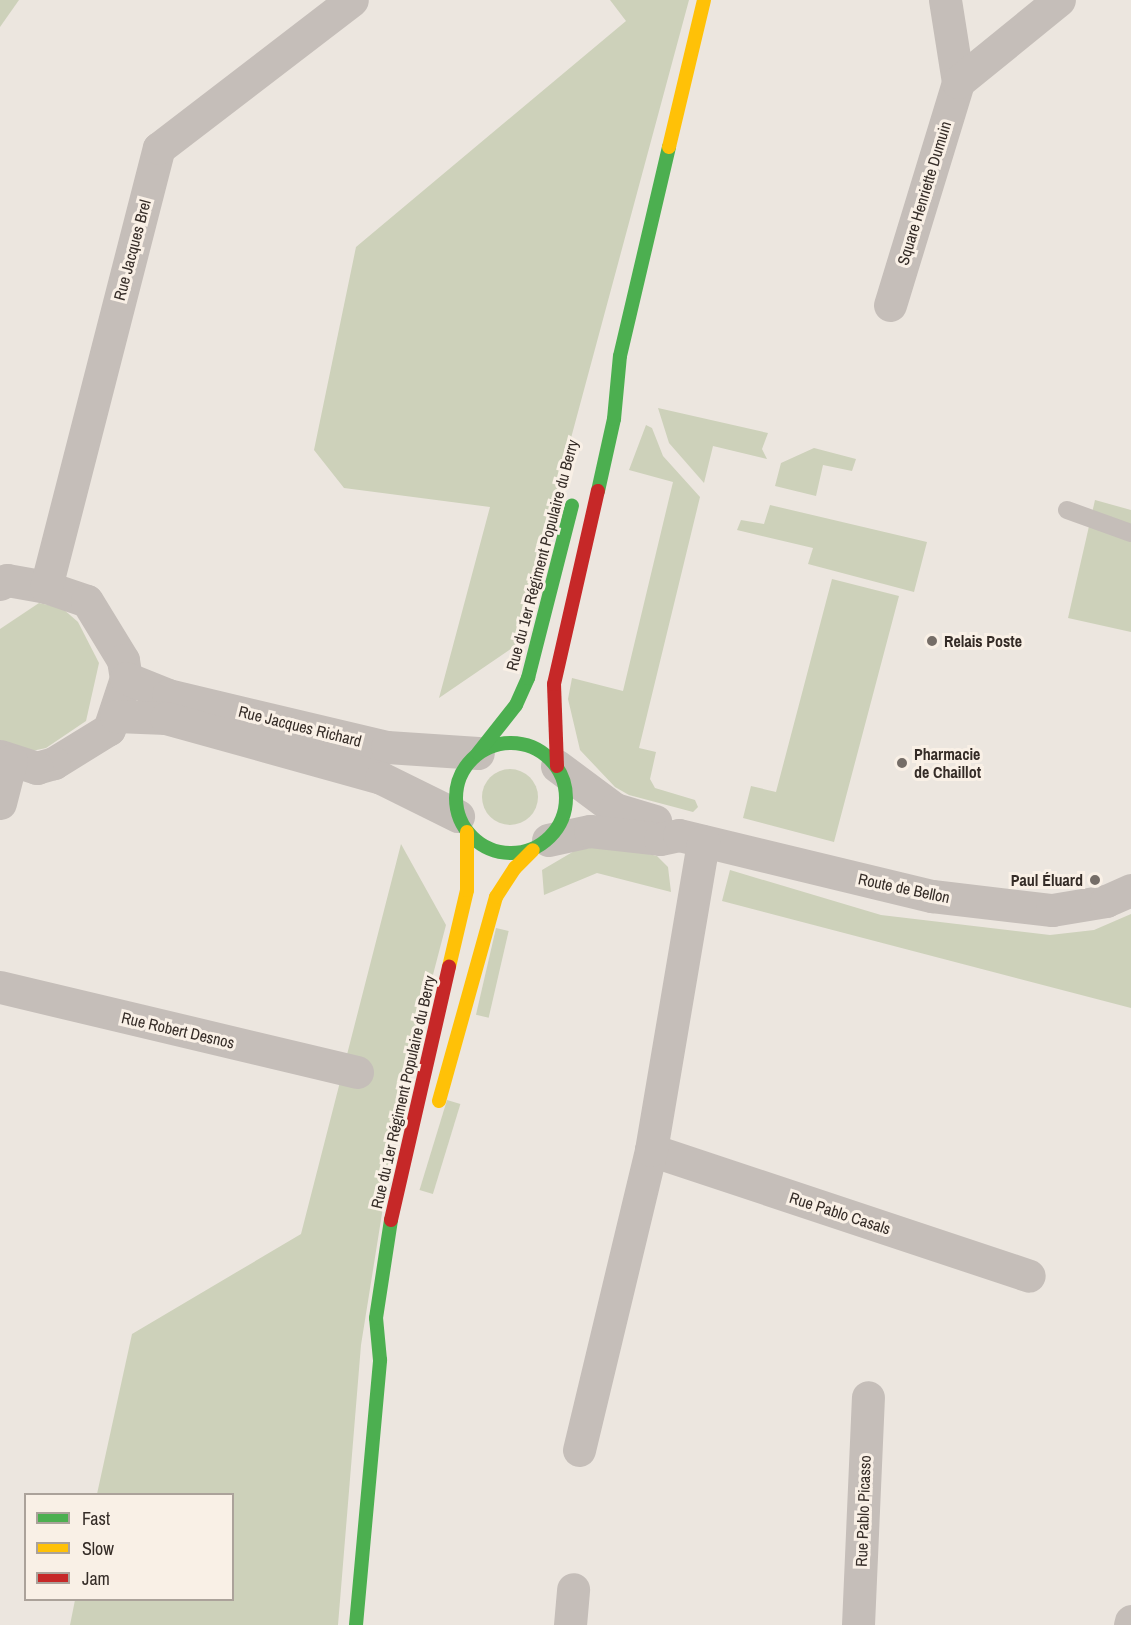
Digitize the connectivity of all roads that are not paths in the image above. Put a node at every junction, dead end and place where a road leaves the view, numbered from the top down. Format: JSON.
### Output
{"nodes":[{"id":1,"x":352,"y":0,"type":"edge"},
{"id":2,"x":704,"y":0,"type":"edge"},
{"id":3,"x":945,"y":0,"type":"edge"},
{"id":4,"x":1059,"y":0,"type":"edge"},
{"id":5,"x":958,"y":82,"type":"junction"},
{"id":6,"x":890,"y":304,"type":"dead end"},
{"id":7,"x":620,"y":356,"type":"junction"},
{"id":8,"x":599,"y":406,"type":"dead end"},
{"id":9,"x":577,"y":486,"type":"dead end"},
{"id":10,"x":1067,"y":510,"type":"dead end"},
{"id":11,"x":1131,"y":533,"type":"edge"},
{"id":12,"x":2,"y":586,"type":"edge"},
{"id":13,"x":46,"y":587,"type":"junction"},
{"id":14,"x":126,"y":678,"type":"junction"},
{"id":15,"x":116,"y":716,"type":"junction"},
{"id":16,"x":478,"y":753,"type":"junction"},
{"id":17,"x":6,"y":758,"type":"edge"},
{"id":18,"x":557,"y":766,"type":"junction"},
{"id":19,"x":0,"y":803,"type":"edge"},
{"id":20,"x":463,"y":824,"type":"junction"},
{"id":21,"x":691,"y":838,"type":"junction"},
{"id":22,"x":540,"y":845,"type":"junction"},
{"id":23,"x":1131,"y":890,"type":"edge"},
{"id":24,"x":0,"y":987,"type":"edge"},
{"id":25,"x":357,"y":1072,"type":"dead end"},
{"id":26,"x":436,"y":1112,"type":"dead end"},
{"id":27,"x":651,"y":1150,"type":"junction"},
{"id":28,"x":1029,"y":1276,"type":"dead end"},
{"id":29,"x":393,"y":1319,"type":"dead end"},
{"id":30,"x":380,"y":1360,"type":"junction"},
{"id":31,"x":867,"y":1397,"type":"dead end"},
{"id":32,"x":579,"y":1450,"type":"dead end"},
{"id":33,"x":573,"y":1589,"type":"dead end"},
{"id":34,"x":356,"y":1625,"type":"edge"},
{"id":35,"x":570,"y":1625,"type":"edge"},
{"id":36,"x":858,"y":1625,"type":"edge"}],
"edges":[{"from":1,"to":13,"type":"street","name":"Rue Jacques Brel"},
{"from":2,"to":7,"type":"main road"},
{"from":3,"to":5,"type":"street","name":"Square Henriette Dumuin"},
{"from":4,"to":5,"type":"street"},
{"from":5,"to":6,"type":"street","name":"Square Henriette Dumuin"},
{"from":7,"to":8,"type":"main road"},
{"from":7,"to":18,"type":"main road"},
{"from":9,"to":16,"type":"main road","name":"Rue du 1er Régiment Populaire du Berry"},
{"from":10,"to":11,"type":"lane"},
{"from":12,"to":13,"type":"street"},
{"from":13,"to":14,"type":"street"},
{"from":14,"to":15,"type":"street"},
{"from":14,"to":16,"type":"street","name":"Rue Jacques Richard"},
{"from":15,"to":17,"type":"street"},
{"from":15,"to":20,"type":"street","name":"Rue Jacques Richard"},
{"from":16,"to":18,"type":"main road"},
{"from":16,"to":20,"type":"main road"},
{"from":17,"to":19,"type":"street"},
{"from":18,"to":21,"type":"street","name":"Route de Bellon"},
{"from":18,"to":22,"type":"main road"},
{"from":20,"to":22,"type":"main road"},
{"from":20,"to":30,"type":"main road","name":"Rue du 1er Régiment Populaire du Berry"},
{"from":21,"to":22,"type":"street","name":"Route de Bellon"},
{"from":21,"to":23,"type":"street","name":"Route de Bellon"},
{"from":21,"to":27,"type":"street"},
{"from":22,"to":26,"type":"main road"},
{"from":24,"to":25,"type":"street","name":"Rue Robert Desnos"},
{"from":27,"to":28,"type":"street","name":"Rue Pablo Casals"},
{"from":27,"to":32,"type":"street"},
{"from":29,"to":30,"type":"main road","name":"Rue du 1er Régiment Populaire du Berry"},
{"from":30,"to":34,"type":"main road","name":"Rue du 1er Régiment Populaire du Berry"},
{"from":31,"to":36,"type":"street","name":"Rue Pablo Picasso"},
{"from":33,"to":35,"type":"street"}]}
